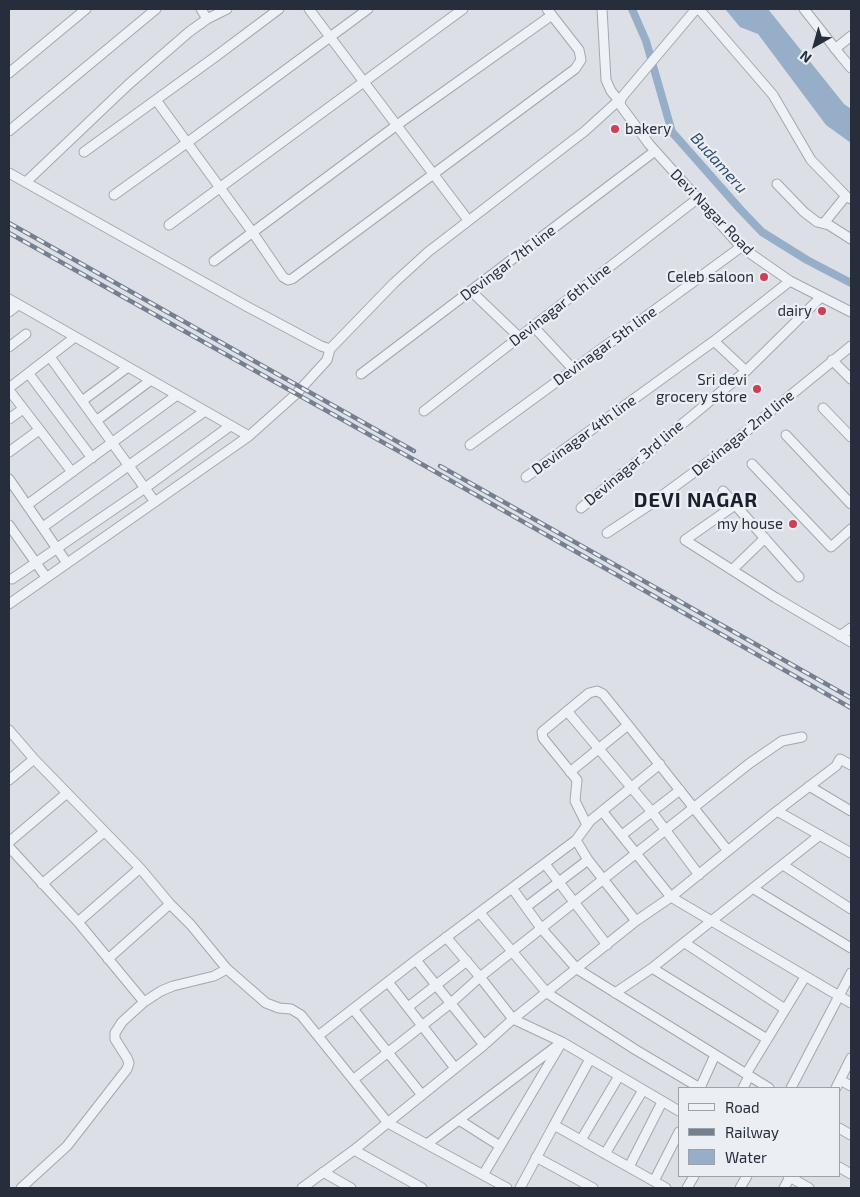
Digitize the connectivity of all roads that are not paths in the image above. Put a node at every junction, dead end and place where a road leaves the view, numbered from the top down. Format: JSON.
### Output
{"nodes":[{"id":1,"x":86,"y":9,"type":"edge"},
{"id":2,"x":156,"y":9,"type":"edge"},
{"id":3,"x":201,"y":9,"type":"edge"},
{"id":4,"x":226,"y":9,"type":"edge"},
{"id":5,"x":279,"y":9,"type":"edge"},
{"id":6,"x":309,"y":9,"type":"edge"},
{"id":7,"x":368,"y":9,"type":"edge"},
{"id":8,"x":463,"y":9,"type":"edge"},
{"id":9,"x":602,"y":9,"type":"edge"},
{"id":10,"x":698,"y":9,"type":"edge"},
{"id":11,"x":804,"y":9,"type":"edge"},
{"id":12,"x":550,"y":12,"type":"edge"},
{"id":13,"x":207,"y":19,"type":"junction"},
{"id":14,"x":851,"y":36,"type":"edge"},
{"id":15,"x":331,"y":37,"type":"junction"},
{"id":16,"x":835,"y":49,"type":"junction"},
{"id":17,"x":851,"y":68,"type":"edge"},
{"id":18,"x":9,"y":73,"type":"edge"},
{"id":19,"x":365,"y":81,"type":"junction"},
{"id":20,"x":156,"y":100,"type":"junction"},
{"id":21,"x":619,"y":101,"type":"junction"},
{"id":22,"x":397,"y":125,"type":"junction"},
{"id":23,"x":9,"y":131,"type":"edge"},
{"id":24,"x":188,"y":142,"type":"junction"},
{"id":25,"x":655,"y":151,"type":"junction"},
{"id":26,"x":84,"y":152,"type":"dead end"},
{"id":27,"x":9,"y":173,"type":"edge"},
{"id":28,"x":434,"y":174,"type":"junction"},
{"id":29,"x":26,"y":182,"type":"junction"},
{"id":30,"x":778,"y":184,"type":"dead end"},
{"id":31,"x":221,"y":188,"type":"junction"},
{"id":32,"x":114,"y":194,"type":"dead end"},
{"id":33,"x":848,"y":198,"type":"edge"},
{"id":34,"x":697,"y":199,"type":"junction"},
{"id":35,"x":468,"y":220,"type":"junction"},
{"id":36,"x":824,"y":223,"type":"junction"},
{"id":37,"x":169,"y":225,"type":"dead end"},
{"id":38,"x":253,"y":232,"type":"junction"},
{"id":39,"x":851,"y":239,"type":"edge"},
{"id":40,"x":741,"y":246,"type":"junction"},
{"id":41,"x":214,"y":261,"type":"dead end"},
{"id":42,"x":790,"y":281,"type":"junction"},
{"id":43,"x":471,"y":291,"type":"junction"},
{"id":44,"x":821,"y":297,"type":"junction"},
{"id":45,"x":9,"y":299,"type":"edge"},
{"id":46,"x":18,"y":305,"type":"junction"},
{"id":47,"x":9,"y":312,"type":"edge"},
{"id":48,"x":851,"y":312,"type":"edge"},
{"id":49,"x":534,"y":326,"type":"junction"},
{"id":50,"x":26,"y":334,"type":"dead end"},
{"id":51,"x":75,"y":337,"type":"junction"},
{"id":52,"x":519,"y":337,"type":"junction"},
{"id":53,"x":714,"y":341,"type":"junction"},
{"id":54,"x":851,"y":346,"type":"edge"},
{"id":55,"x":9,"y":347,"type":"edge"},
{"id":56,"x":333,"y":347,"type":"junction"},
{"id":57,"x":50,"y":357,"type":"junction"},
{"id":58,"x":832,"y":360,"type":"junction"},
{"id":59,"x":128,"y":367,"type":"junction"},
{"id":60,"x":573,"y":369,"type":"junction"},
{"id":61,"x":746,"y":371,"type":"junction"},
{"id":62,"x":29,"y":374,"type":"junction"},
{"id":63,"x":361,"y":374,"type":"dead end"},
{"id":64,"x":851,"y":379,"type":"edge"},
{"id":65,"x":151,"y":380,"type":"junction"},
{"id":66,"x":9,"y":389,"type":"edge"},
{"id":67,"x":177,"y":395,"type":"junction"},
{"id":68,"x":82,"y":401,"type":"junction"},
{"id":69,"x":823,"y":408,"type":"dead end"},
{"id":70,"x":23,"y":409,"type":"junction"},
{"id":71,"x":205,"y":411,"type":"junction"},
{"id":72,"x":424,"y":411,"type":"dead end"},
{"id":73,"x":9,"y":419,"type":"edge"},
{"id":74,"x":96,"y":421,"type":"junction"},
{"id":75,"x":230,"y":426,"type":"junction"},
{"id":76,"x":39,"y":430,"type":"junction"},
{"id":77,"x":786,"y":435,"type":"dead end"},
{"id":78,"x":249,"y":436,"type":"junction"},
{"id":79,"x":851,"y":436,"type":"edge"},
{"id":80,"x":112,"y":443,"type":"junction"},
{"id":81,"x":470,"y":444,"type":"dead end"},
{"id":82,"x":9,"y":452,"type":"edge"},
{"id":83,"x":92,"y":458,"type":"junction"},
{"id":84,"x":752,"y":464,"type":"dead end"},
{"id":85,"x":128,"y":466,"type":"junction"},
{"id":86,"x":72,"y":472,"type":"junction"},
{"id":87,"x":526,"y":477,"type":"dead end"},
{"id":88,"x":9,"y":479,"type":"edge"},
{"id":89,"x":145,"y":488,"type":"junction"},
{"id":90,"x":723,"y":491,"type":"dead end"},
{"id":91,"x":155,"y":502,"type":"junction"},
{"id":92,"x":851,"y":504,"type":"edge"},
{"id":93,"x":27,"y":505,"type":"junction"},
{"id":94,"x":735,"y":505,"type":"junction"},
{"id":95,"x":581,"y":508,"type":"dead end"},
{"id":96,"x":9,"y":526,"type":"edge"},
{"id":97,"x":43,"y":527,"type":"junction"},
{"id":98,"x":851,"y":529,"type":"edge"},
{"id":99,"x":607,"y":533,"type":"dead end"},
{"id":100,"x":764,"y":538,"type":"junction"},
{"id":101,"x":58,"y":548,"type":"junction"},
{"id":102,"x":67,"y":562,"type":"junction"},
{"id":103,"x":36,"y":563,"type":"junction"},
{"id":104,"x":732,"y":570,"type":"junction"},
{"id":105,"x":10,"y":577,"type":"edge"},
{"id":106,"x":46,"y":577,"type":"junction"},
{"id":107,"x":799,"y":577,"type":"dead end"},
{"id":108,"x":22,"y":593,"type":"junction"},
{"id":109,"x":9,"y":604,"type":"edge"},
{"id":110,"x":851,"y":628,"type":"edge"},
{"id":111,"x":840,"y":636,"type":"junction"},
{"id":112,"x":851,"y":642,"type":"edge"},
{"id":113,"x":567,"y":711,"type":"junction"},
{"id":114,"x":628,"y":725,"type":"junction"},
{"id":115,"x":9,"y":730,"type":"edge"},
{"id":116,"x":802,"y":737,"type":"dead end"},
{"id":117,"x":599,"y":748,"type":"junction"},
{"id":118,"x":34,"y":759,"type":"junction"},
{"id":119,"x":660,"y":764,"type":"junction"},
{"id":120,"x":851,"y":764,"type":"edge"},
{"id":121,"x":570,"y":772,"type":"junction"},
{"id":122,"x":9,"y":780,"type":"edge"},
{"id":123,"x":809,"y":786,"type":"junction"},
{"id":124,"x":631,"y":787,"type":"junction"},
{"id":125,"x":680,"y":790,"type":"junction"},
{"id":126,"x":67,"y":793,"type":"junction"},
{"id":127,"x":693,"y":807,"type":"junction"},
{"id":128,"x":777,"y":810,"type":"junction"},
{"id":129,"x":602,"y":811,"type":"junction"},
{"id":130,"x":851,"y":811,"type":"edge"},
{"id":131,"x":652,"y":812,"type":"junction"},
{"id":132,"x":587,"y":825,"type":"junction"},
{"id":133,"x":666,"y":831,"type":"junction"},
{"id":134,"x":104,"y":832,"type":"junction"},
{"id":135,"x":820,"y":835,"type":"junction"},
{"id":136,"x":622,"y":836,"type":"junction"},
{"id":137,"x":576,"y":840,"type":"junction"},
{"id":138,"x":9,"y":842,"type":"edge"},
{"id":139,"x":9,"y":848,"type":"edge"},
{"id":140,"x":728,"y":851,"type":"junction"},
{"id":141,"x":637,"y":853,"type":"junction"},
{"id":142,"x":851,"y":853,"type":"edge"},
{"id":143,"x":588,"y":860,"type":"junction"},
{"id":144,"x":545,"y":864,"type":"junction"},
{"id":145,"x":783,"y":865,"type":"junction"},
{"id":146,"x":140,"y":868,"type":"junction"},
{"id":147,"x":698,"y":875,"type":"junction"},
{"id":148,"x":602,"y":879,"type":"junction"},
{"id":149,"x":560,"y":883,"type":"junction"},
{"id":150,"x":42,"y":884,"type":"junction"},
{"id":151,"x":512,"y":888,"type":"junction"},
{"id":152,"x":754,"y":889,"type":"junction"},
{"id":153,"x":671,"y":896,"type":"junction"},
{"id":154,"x":574,"y":902,"type":"junction"},
{"id":155,"x":170,"y":904,"type":"junction"},
{"id":156,"x":526,"y":907,"type":"junction"},
{"id":157,"x":851,"y":909,"type":"edge"},
{"id":158,"x":480,"y":913,"type":"junction"},
{"id":159,"x":636,"y":921,"type":"junction"},
{"id":160,"x":712,"y":921,"type":"junction"},
{"id":161,"x":78,"y":922,"type":"junction"},
{"id":162,"x":541,"y":928,"type":"junction"},
{"id":163,"x":446,"y":937,"type":"junction"},
{"id":164,"x":685,"y":943,"type":"junction"},
{"id":165,"x":607,"y":945,"type":"junction"},
{"id":166,"x":851,"y":948,"type":"edge"},
{"id":167,"x":512,"y":952,"type":"junction"},
{"id":168,"x":108,"y":959,"type":"junction"},
{"id":169,"x":416,"y":960,"type":"junction"},
{"id":170,"x":467,"y":961,"type":"junction"},
{"id":171,"x":652,"y":968,"type":"junction"},
{"id":172,"x":227,"y":969,"type":"junction"},
{"id":173,"x":577,"y":969,"type":"junction"},
{"id":174,"x":851,"y":973,"type":"edge"},
{"id":175,"x":480,"y":977,"type":"junction"},
{"id":176,"x":805,"y":977,"type":"junction"},
{"id":177,"x":388,"y":982,"type":"junction"},
{"id":178,"x":437,"y":985,"type":"junction"},
{"id":179,"x":547,"y":993,"type":"junction"},
{"id":180,"x":615,"y":993,"type":"junction"},
{"id":181,"x":839,"y":996,"type":"junction"},
{"id":182,"x":144,"y":1002,"type":"junction"},
{"id":183,"x":451,"y":1003,"type":"junction"},
{"id":184,"x":851,"y":1003,"type":"edge"},
{"id":185,"x":408,"y":1007,"type":"junction"},
{"id":186,"x":353,"y":1009,"type":"junction"},
{"id":187,"x":786,"y":1009,"type":"junction"},
{"id":188,"x":513,"y":1019,"type":"junction"},
{"id":189,"x":422,"y":1025,"type":"junction"},
{"id":190,"x":318,"y":1036,"type":"junction"},
{"id":191,"x":767,"y":1039,"type":"junction"},
{"id":192,"x":562,"y":1042,"type":"junction"},
{"id":193,"x":484,"y":1045,"type":"junction"},
{"id":194,"x":388,"y":1053,"type":"junction"},
{"id":195,"x":715,"y":1055,"type":"junction"},
{"id":196,"x":851,"y":1058,"type":"edge"},
{"id":197,"x":590,"y":1059,"type":"junction"},
{"id":198,"x":455,"y":1068,"type":"junction"},
{"id":199,"x":748,"y":1075,"type":"junction"},
{"id":200,"x":619,"y":1076,"type":"junction"},
{"id":201,"x":354,"y":1079,"type":"junction"},
{"id":202,"x":838,"y":1084,"type":"edge"},
{"id":203,"x":851,"y":1086,"type":"edge"},
{"id":204,"x":698,"y":1087,"type":"edge"},
{"id":205,"x":700,"y":1087,"type":"edge"},
{"id":206,"x":743,"y":1087,"type":"edge"},
{"id":207,"x":767,"y":1087,"type":"edge"},
{"id":208,"x":792,"y":1087,"type":"edge"},
{"id":209,"x":643,"y":1090,"type":"junction"},
{"id":210,"x":422,"y":1095,"type":"junction"},
{"id":211,"x":662,"y":1102,"type":"junction"},
{"id":212,"x":678,"y":1110,"type":"edge"},
{"id":213,"x":459,"y":1120,"type":"junction"},
{"id":214,"x":388,"y":1123,"type":"junction"},
{"id":215,"x":554,"y":1125,"type":"junction"},
{"id":216,"x":678,"y":1134,"type":"edge"},
{"id":217,"x":581,"y":1140,"type":"junction"},
{"id":218,"x":427,"y":1144,"type":"junction"},
{"id":219,"x":500,"y":1146,"type":"junction"},
{"id":220,"x":354,"y":1150,"type":"junction"},
{"id":221,"x":605,"y":1154,"type":"junction"},
{"id":222,"x":536,"y":1157,"type":"junction"},
{"id":223,"x":629,"y":1167,"type":"junction"},
{"id":224,"x":323,"y":1172,"type":"junction"},
{"id":225,"x":483,"y":1175,"type":"junction"},
{"id":226,"x":693,"y":1177,"type":"edge"},
{"id":227,"x":746,"y":1177,"type":"edge"},
{"id":228,"x":791,"y":1177,"type":"edge"},
{"id":229,"x":654,"y":1181,"type":"junction"},
{"id":230,"x":22,"y":1188,"type":"edge"},
{"id":231,"x":302,"y":1188,"type":"edge"},
{"id":232,"x":351,"y":1188,"type":"edge"},
{"id":233,"x":422,"y":1188,"type":"edge"},
{"id":234,"x":507,"y":1188,"type":"edge"},
{"id":235,"x":520,"y":1188,"type":"edge"},
{"id":236,"x":593,"y":1188,"type":"edge"},
{"id":237,"x":666,"y":1188,"type":"edge"},
{"id":238,"x":687,"y":1188,"type":"edge"},
{"id":239,"x":740,"y":1188,"type":"edge"},
{"id":240,"x":809,"y":1188,"type":"edge"}],
"edges":[{"from":1,"to":18,"type":"street"},
{"from":2,"to":23,"type":"street"},
{"from":3,"to":13,"type":"street"},
{"from":4,"to":13,"type":"street"},
{"from":5,"to":20,"type":"street"},
{"from":6,"to":15,"type":"street"},
{"from":7,"to":15,"type":"street"},
{"from":8,"to":19,"type":"street"},
{"from":9,"to":21,"type":"street","name":"Devi Nagar Road"},
{"from":10,"to":21,"type":"street"},
{"from":10,"to":33,"type":"street"},
{"from":11,"to":16,"type":"street"},
{"from":12,"to":22,"type":"street"},
{"from":12,"to":28,"type":"street"},
{"from":13,"to":29,"type":"street"},
{"from":14,"to":16,"type":"street"},
{"from":15,"to":19,"type":"street"},
{"from":15,"to":24,"type":"street"},
{"from":16,"to":17,"type":"street"},
{"from":19,"to":22,"type":"street"},
{"from":19,"to":31,"type":"street"},
{"from":20,"to":24,"type":"street"},
{"from":20,"to":26,"type":"street"},
{"from":21,"to":25,"type":"street","name":"Devi Nagar Road"},
{"from":21,"to":35,"type":"street"},
{"from":22,"to":28,"type":"street"},
{"from":22,"to":38,"type":"street"},
{"from":24,"to":31,"type":"street"},
{"from":24,"to":32,"type":"street"},
{"from":25,"to":34,"type":"street","name":"Devi Nagar Road"},
{"from":25,"to":43,"type":"street","name":"Devingar 7th line"},
{"from":27,"to":29,"type":"street"},
{"from":28,"to":35,"type":"street"},
{"from":28,"to":38,"type":"street"},
{"from":29,"to":56,"type":"street"},
{"from":30,"to":36,"type":"street"},
{"from":31,"to":37,"type":"street"},
{"from":31,"to":38,"type":"street"},
{"from":33,"to":36,"type":"street"},
{"from":34,"to":40,"type":"street","name":"Devi Nagar Road"},
{"from":34,"to":49,"type":"street","name":"Devinagar 6th line"},
{"from":35,"to":56,"type":"street"},
{"from":36,"to":39,"type":"street"},
{"from":38,"to":41,"type":"street"},
{"from":40,"to":42,"type":"street","name":"Devi Nagar Road"},
{"from":40,"to":60,"type":"street","name":"Devinagar 5th line"},
{"from":42,"to":44,"type":"street","name":"Devi Nagar Road"},
{"from":42,"to":53,"type":"street","name":"Devinagar 4th line"},
{"from":43,"to":52,"type":"street"},
{"from":43,"to":63,"type":"street","name":"Devingar 7th line"},
{"from":44,"to":48,"type":"street","name":"Devi Nagar Road"},
{"from":44,"to":61,"type":"street","name":"Devinagar 3rd line"},
{"from":45,"to":46,"type":"street"},
{"from":46,"to":47,"type":"street"},
{"from":46,"to":51,"type":"street"},
{"from":49,"to":52,"type":"street","name":"Devinagar 6th line"},
{"from":49,"to":60,"type":"street"},
{"from":50,"to":55,"type":"street"},
{"from":51,"to":57,"type":"street"},
{"from":51,"to":59,"type":"street"},
{"from":52,"to":72,"type":"street","name":"Devinagar 6th line"},
{"from":53,"to":61,"type":"street"},
{"from":53,"to":87,"type":"street","name":"Devinagar 4th line"},
{"from":54,"to":58,"type":"street","name":"Devinagar 2nd line"},
{"from":56,"to":78,"type":"street"},
{"from":57,"to":62,"type":"street"},
{"from":57,"to":68,"type":"street"},
{"from":58,"to":64,"type":"street"},
{"from":58,"to":99,"type":"street","name":"Devinagar 2nd line"},
{"from":59,"to":65,"type":"street"},
{"from":59,"to":68,"type":"street"},
{"from":60,"to":81,"type":"street","name":"Devinagar 5th line"},
{"from":61,"to":95,"type":"street","name":"Devinagar 3rd line"},
{"from":62,"to":66,"type":"street"},
{"from":62,"to":83,"type":"street"},
{"from":65,"to":67,"type":"street"},
{"from":65,"to":74,"type":"street"},
{"from":66,"to":70,"type":"street"},
{"from":67,"to":71,"type":"street"},
{"from":67,"to":80,"type":"street"},
{"from":68,"to":74,"type":"street"},
{"from":69,"to":79,"type":"street"},
{"from":70,"to":73,"type":"street"},
{"from":70,"to":76,"type":"street"},
{"from":71,"to":75,"type":"street"},
{"from":71,"to":85,"type":"street"},
{"from":74,"to":80,"type":"street"},
{"from":75,"to":78,"type":"street"},
{"from":75,"to":89,"type":"street"},
{"from":76,"to":82,"type":"street"},
{"from":76,"to":86,"type":"street"},
{"from":77,"to":92,"type":"street"},
{"from":78,"to":91,"type":"street"},
{"from":80,"to":83,"type":"street"},
{"from":80,"to":85,"type":"street"},
{"from":83,"to":86,"type":"street"},
{"from":84,"to":98,"type":"street"},
{"from":85,"to":89,"type":"street"},
{"from":85,"to":97,"type":"street"},
{"from":86,"to":93,"type":"street"},
{"from":88,"to":93,"type":"street"},
{"from":89,"to":91,"type":"street"},
{"from":89,"to":101,"type":"street"},
{"from":90,"to":94,"type":"street"},
{"from":91,"to":102,"type":"street"},
{"from":93,"to":97,"type":"street"},
{"from":94,"to":100,"type":"street"},
{"from":94,"to":104,"type":"street"},
{"from":96,"to":103,"type":"street"},
{"from":97,"to":101,"type":"street"},
{"from":100,"to":104,"type":"street"},
{"from":100,"to":107,"type":"street"},
{"from":101,"to":102,"type":"street"},
{"from":101,"to":103,"type":"street"},
{"from":102,"to":106,"type":"street"},
{"from":103,"to":105,"type":"street"},
{"from":103,"to":106,"type":"street"},
{"from":104,"to":111,"type":"street"},
{"from":105,"to":108,"type":"street"},
{"from":106,"to":108,"type":"street"},
{"from":108,"to":109,"type":"street"},
{"from":110,"to":111,"type":"street"},
{"from":111,"to":112,"type":"street"},
{"from":113,"to":114,"type":"street"},
{"from":113,"to":117,"type":"street"},
{"from":113,"to":121,"type":"street"},
{"from":114,"to":117,"type":"street"},
{"from":114,"to":119,"type":"street"},
{"from":115,"to":118,"type":"street"},
{"from":116,"to":127,"type":"street"},
{"from":117,"to":121,"type":"street"},
{"from":117,"to":124,"type":"street"},
{"from":118,"to":122,"type":"street"},
{"from":118,"to":126,"type":"street"},
{"from":119,"to":124,"type":"street"},
{"from":119,"to":125,"type":"street"},
{"from":120,"to":123,"type":"street"},
{"from":121,"to":132,"type":"street"},
{"from":123,"to":128,"type":"street"},
{"from":123,"to":130,"type":"street"},
{"from":124,"to":129,"type":"street"},
{"from":124,"to":131,"type":"street"},
{"from":125,"to":127,"type":"street"},
{"from":125,"to":131,"type":"street"},
{"from":126,"to":134,"type":"street"},
{"from":126,"to":138,"type":"street"},
{"from":127,"to":133,"type":"street"},
{"from":127,"to":140,"type":"street"},
{"from":128,"to":135,"type":"street"},
{"from":128,"to":140,"type":"street"},
{"from":129,"to":132,"type":"street"},
{"from":129,"to":136,"type":"street"},
{"from":131,"to":133,"type":"street"},
{"from":131,"to":136,"type":"street"},
{"from":132,"to":137,"type":"street"},
{"from":133,"to":141,"type":"street"},
{"from":133,"to":147,"type":"street"},
{"from":134,"to":146,"type":"street"},
{"from":134,"to":150,"type":"street"},
{"from":135,"to":142,"type":"street"},
{"from":135,"to":145,"type":"street"},
{"from":136,"to":141,"type":"street"},
{"from":137,"to":143,"type":"street"},
{"from":137,"to":144,"type":"street"},
{"from":139,"to":150,"type":"street"},
{"from":140,"to":147,"type":"street"},
{"from":141,"to":148,"type":"street"},
{"from":141,"to":153,"type":"street"},
{"from":143,"to":148,"type":"street"},
{"from":143,"to":149,"type":"street"},
{"from":144,"to":149,"type":"street"},
{"from":144,"to":151,"type":"street"},
{"from":145,"to":152,"type":"street"},
{"from":145,"to":157,"type":"street"},
{"from":146,"to":155,"type":"street"},
{"from":146,"to":161,"type":"street"},
{"from":147,"to":153,"type":"street"},
{"from":148,"to":154,"type":"street"},
{"from":148,"to":159,"type":"street"},
{"from":149,"to":154,"type":"street"},
{"from":149,"to":156,"type":"street"},
{"from":150,"to":161,"type":"street"},
{"from":151,"to":156,"type":"street"},
{"from":151,"to":158,"type":"street"},
{"from":152,"to":160,"type":"street"},
{"from":152,"to":166,"type":"street"},
{"from":153,"to":159,"type":"street"},
{"from":153,"to":160,"type":"street"},
{"from":154,"to":162,"type":"street"},
{"from":154,"to":165,"type":"street"},
{"from":155,"to":168,"type":"street"},
{"from":155,"to":172,"type":"street"},
{"from":156,"to":162,"type":"street"},
{"from":158,"to":163,"type":"street"},
{"from":158,"to":167,"type":"street"},
{"from":159,"to":165,"type":"street"},
{"from":160,"to":164,"type":"street"},
{"from":160,"to":176,"type":"street"},
{"from":161,"to":168,"type":"street"},
{"from":162,"to":167,"type":"street"},
{"from":162,"to":173,"type":"street"},
{"from":163,"to":169,"type":"street"},
{"from":163,"to":170,"type":"street"},
{"from":164,"to":171,"type":"street"},
{"from":164,"to":187,"type":"street"},
{"from":165,"to":173,"type":"street"},
{"from":167,"to":175,"type":"street"},
{"from":167,"to":179,"type":"street"},
{"from":168,"to":182,"type":"street"},
{"from":169,"to":177,"type":"street"},
{"from":169,"to":178,"type":"street"},
{"from":170,"to":175,"type":"street"},
{"from":170,"to":178,"type":"street"},
{"from":171,"to":180,"type":"street"},
{"from":171,"to":191,"type":"street"},
{"from":172,"to":182,"type":"street"},
{"from":172,"to":190,"type":"street"},
{"from":173,"to":179,"type":"street"},
{"from":173,"to":180,"type":"street"},
{"from":174,"to":181,"type":"street"},
{"from":175,"to":183,"type":"street"},
{"from":175,"to":188,"type":"street"},
{"from":176,"to":181,"type":"street"},
{"from":176,"to":187,"type":"street"},
{"from":177,"to":185,"type":"street"},
{"from":177,"to":186,"type":"street"},
{"from":178,"to":183,"type":"street"},
{"from":178,"to":185,"type":"street"},
{"from":179,"to":188,"type":"street"},
{"from":179,"to":204,"type":"street"},
{"from":180,"to":195,"type":"street"},
{"from":181,"to":184,"type":"street"},
{"from":181,"to":208,"type":"street"},
{"from":182,"to":230,"type":"street"},
{"from":183,"to":189,"type":"street"},
{"from":183,"to":193,"type":"street"},
{"from":185,"to":189,"type":"street"},
{"from":186,"to":190,"type":"street"},
{"from":186,"to":194,"type":"street"},
{"from":187,"to":191,"type":"street"},
{"from":188,"to":192,"type":"street"},
{"from":188,"to":193,"type":"street"},
{"from":189,"to":194,"type":"street"},
{"from":189,"to":198,"type":"street"},
{"from":190,"to":201,"type":"street"},
{"from":191,"to":199,"type":"street"},
{"from":192,"to":197,"type":"street"},
{"from":192,"to":213,"type":"street"},
{"from":192,"to":219,"type":"street"},
{"from":193,"to":198,"type":"street"},
{"from":194,"to":201,"type":"street"},
{"from":194,"to":210,"type":"street"},
{"from":195,"to":199,"type":"street"},
{"from":195,"to":205,"type":"street"},
{"from":196,"to":202,"type":"street"},
{"from":197,"to":200,"type":"street"},
{"from":197,"to":215,"type":"street"},
{"from":198,"to":210,"type":"street"},
{"from":199,"to":206,"type":"street"},
{"from":199,"to":207,"type":"street"},
{"from":200,"to":209,"type":"street"},
{"from":200,"to":217,"type":"street"},
{"from":201,"to":214,"type":"street"},
{"from":202,"to":203,"type":"street"},
{"from":209,"to":211,"type":"street"},
{"from":209,"to":221,"type":"street"},
{"from":210,"to":214,"type":"street"},
{"from":211,"to":212,"type":"street"},
{"from":211,"to":223,"type":"street"},
{"from":213,"to":218,"type":"street"},
{"from":213,"to":219,"type":"street"},
{"from":214,"to":218,"type":"street"},
{"from":214,"to":220,"type":"street"},
{"from":215,"to":217,"type":"street"},
{"from":215,"to":222,"type":"street"},
{"from":216,"to":229,"type":"street"},
{"from":217,"to":221,"type":"street"},
{"from":218,"to":225,"type":"street"},
{"from":219,"to":225,"type":"street"},
{"from":220,"to":224,"type":"street"},
{"from":220,"to":233,"type":"street"},
{"from":221,"to":223,"type":"street"},
{"from":222,"to":235,"type":"street"},
{"from":222,"to":236,"type":"street"},
{"from":223,"to":229,"type":"street"},
{"from":224,"to":231,"type":"street"},
{"from":224,"to":232,"type":"street"},
{"from":225,"to":234,"type":"street"},
{"from":226,"to":238,"type":"street"},
{"from":227,"to":239,"type":"street"},
{"from":228,"to":240,"type":"street"},
{"from":229,"to":237,"type":"street"}]}
